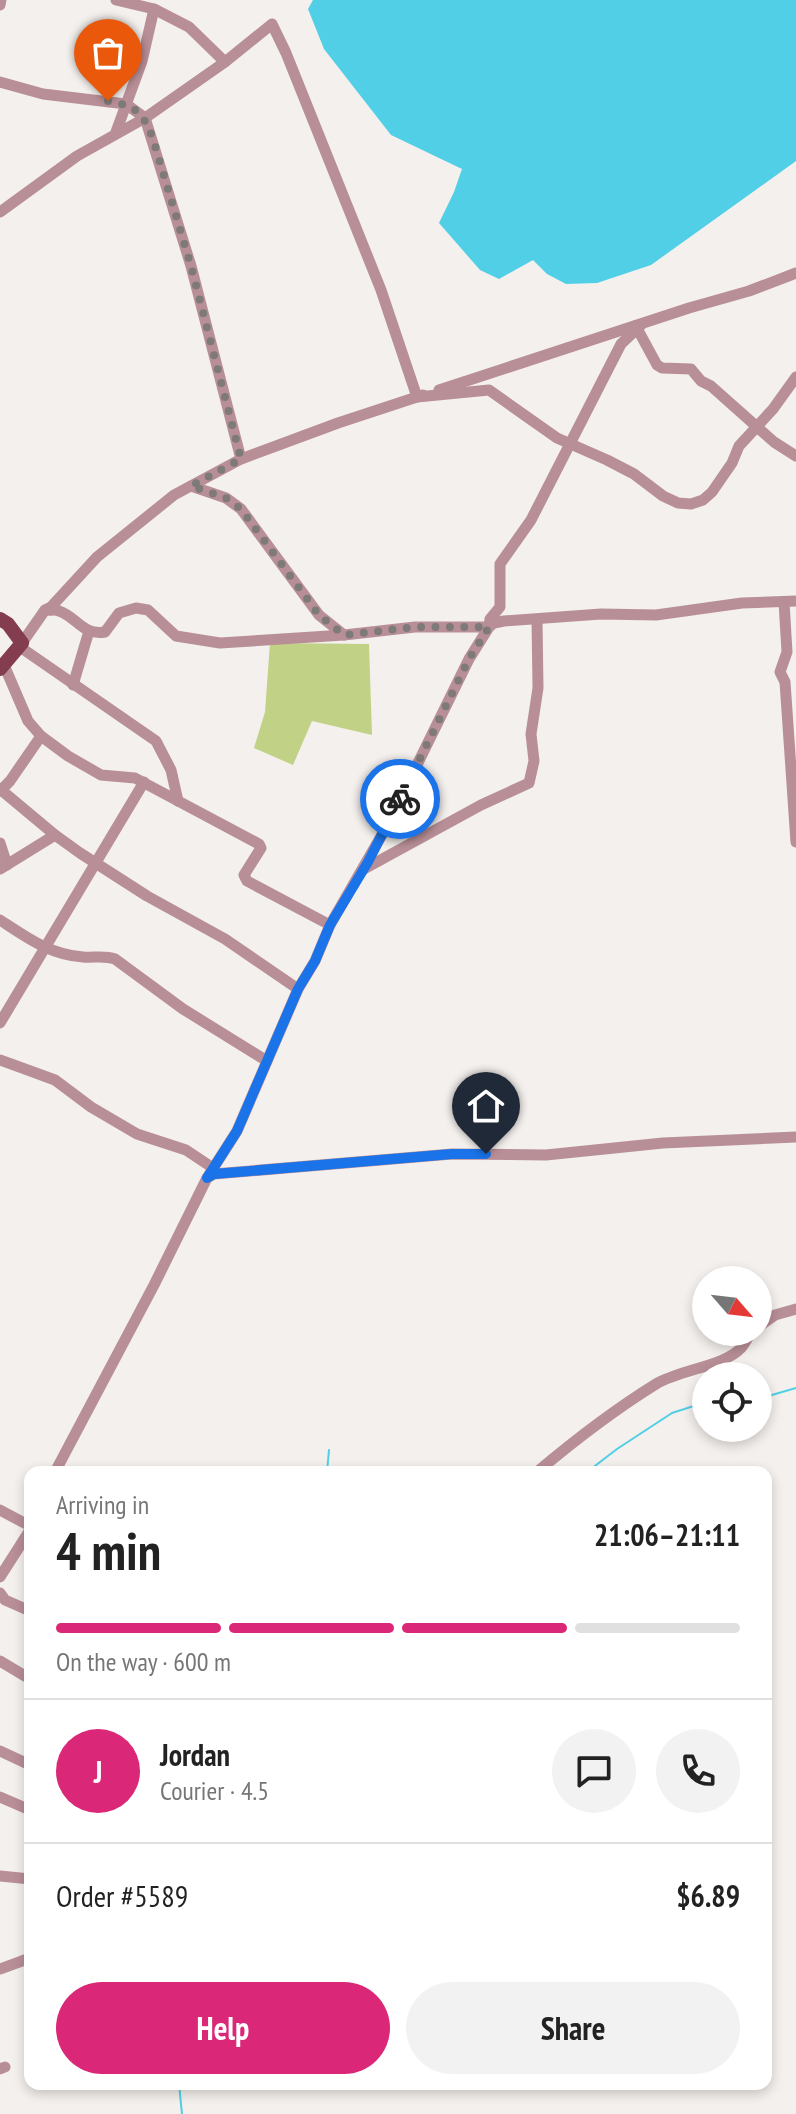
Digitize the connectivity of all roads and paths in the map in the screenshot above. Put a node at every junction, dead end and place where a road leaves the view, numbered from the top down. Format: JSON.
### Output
{"nodes":[{"id":1,"x":116,"y":0,"type":"edge"},
{"id":2,"x":154,"y":9,"type":"junction"},
{"id":3,"x":225,"y":62,"type":"junction"},
{"id":4,"x":0,"y":82,"type":"edge"},
{"id":5,"x":126,"y":104,"type":"junction"},
{"id":6,"x":145,"y":118,"type":"junction"},
{"id":7,"x":116,"y":132,"type":"junction"},
{"id":8,"x":0,"y":212,"type":"edge"},
{"id":9,"x":796,"y":273,"type":"edge"},
{"id":10,"x":637,"y":328,"type":"junction"},
{"id":11,"x":796,"y":377,"type":"edge"},
{"id":12,"x":417,"y":397,"type":"junction"},
{"id":13,"x":757,"y":427,"type":"junction"},
{"id":14,"x":571,"y":442,"type":"junction"},
{"id":15,"x":796,"y":456,"type":"edge"},
{"id":16,"x":241,"y":459,"type":"junction"},
{"id":17,"x":191,"y":486,"type":"junction"},
{"id":18,"x":790,"y":601,"type":"edge"},
{"id":19,"x":45,"y":610,"type":"junction"},
{"id":20,"x":0,"y":619,"type":"edge"},
{"id":21,"x":537,"y":620,"type":"junction"},
{"id":22,"x":489,"y":627,"type":"junction"},
{"id":23,"x":89,"y":631,"type":"junction"},
{"id":24,"x":344,"y":635,"type":"junction"},
{"id":25,"x":21,"y":645,"type":"junction"},
{"id":26,"x":0,"y":648,"type":"edge"},
{"id":27,"x":2,"y":667,"type":"edge"},
{"id":28,"x":73,"y":685,"type":"junction"},
{"id":29,"x":41,"y":736,"type":"junction"},
{"id":30,"x":144,"y":782,"type":"junction"},
{"id":31,"x":0,"y":790,"type":"edge"},
{"id":32,"x":178,"y":801,"type":"junction"},
{"id":33,"x":55,"y":835,"type":"junction"},
{"id":34,"x":796,"y":842,"type":"edge"},
{"id":35,"x":0,"y":843,"type":"edge"},
{"id":36,"x":97,"y":863,"type":"junction"},
{"id":37,"x":3,"y":867,"type":"edge"},
{"id":38,"x":364,"y":869,"type":"junction"},
{"id":39,"x":0,"y":920,"type":"edge"},
{"id":40,"x":330,"y":925,"type":"junction"},
{"id":41,"x":45,"y":949,"type":"junction"},
{"id":42,"x":298,"y":989,"type":"junction"},
{"id":43,"x":0,"y":1023,"type":"edge"},
{"id":44,"x":0,"y":1060,"type":"edge"},
{"id":45,"x":267,"y":1061,"type":"junction"},
{"id":46,"x":796,"y":1137,"type":"edge"},
{"id":47,"x":210,"y":1173,"type":"junction"},
{"id":48,"x":796,"y":1309,"type":"edge"},
{"id":49,"x":772,"y":1317,"type":"edge"},
{"id":50,"x":743,"y":1346,"type":"edge"},
{"id":51,"x":58,"y":1466,"type":"edge"},
{"id":52,"x":544,"y":1466,"type":"edge"},
{"id":53,"x":0,"y":1510,"type":"edge"},
{"id":54,"x":24,"y":1527,"type":"edge"},
{"id":55,"x":24,"y":1540,"type":"edge"},
{"id":56,"x":0,"y":1577,"type":"edge"},
{"id":57,"x":0,"y":1593,"type":"edge"},
{"id":58,"x":24,"y":1608,"type":"edge"},
{"id":59,"x":0,"y":1661,"type":"edge"},
{"id":60,"x":24,"y":1675,"type":"edge"},
{"id":61,"x":0,"y":1751,"type":"edge"},
{"id":62,"x":24,"y":1762,"type":"edge"},
{"id":63,"x":0,"y":1797,"type":"edge"},
{"id":64,"x":24,"y":1807,"type":"edge"},
{"id":65,"x":0,"y":1876,"type":"edge"},
{"id":66,"x":24,"y":1878,"type":"edge"},
{"id":67,"x":24,"y":1960,"type":"edge"},
{"id":68,"x":0,"y":1969,"type":"edge"}],
"edges":[{"from":1,"to":2,"type":"street"},
{"from":2,"to":3,"type":"street"},
{"from":2,"to":5,"type":"street"},
{"from":3,"to":6,"type":"street"},
{"from":3,"to":12,"type":"street"},
{"from":4,"to":5,"type":"street"},
{"from":5,"to":6,"type":"street"},
{"from":5,"to":7,"type":"street"},
{"from":6,"to":7,"type":"street"},
{"from":6,"to":16,"type":"street"},
{"from":7,"to":8,"type":"street"},
{"from":9,"to":10,"type":"street"},
{"from":10,"to":12,"type":"street"},
{"from":10,"to":13,"type":"street"},
{"from":10,"to":14,"type":"street"},
{"from":11,"to":13,"type":"street"},
{"from":12,"to":14,"type":"street"},
{"from":12,"to":16,"type":"street"},
{"from":13,"to":14,"type":"street"},
{"from":13,"to":15,"type":"street"},
{"from":14,"to":22,"type":"street"},
{"from":16,"to":17,"type":"street"},
{"from":17,"to":19,"type":"street"},
{"from":17,"to":24,"type":"street"},
{"from":18,"to":21,"type":"street"},
{"from":18,"to":34,"type":"street"},
{"from":19,"to":23,"type":"street"},
{"from":19,"to":25,"type":"street"},
{"from":20,"to":25,"type":"main road"},
{"from":21,"to":22,"type":"street"},
{"from":21,"to":38,"type":"street"},
{"from":22,"to":24,"type":"street"},
{"from":22,"to":38,"type":"street"},
{"from":23,"to":24,"type":"street"},
{"from":23,"to":28,"type":"street"},
{"from":25,"to":27,"type":"main road"},
{"from":25,"to":28,"type":"street"},
{"from":26,"to":27,"type":"main road"},
{"from":27,"to":29,"type":"street"},
{"from":28,"to":32,"type":"street"},
{"from":29,"to":30,"type":"street"},
{"from":29,"to":31,"type":"street"},
{"from":30,"to":32,"type":"street"},
{"from":30,"to":36,"type":"street"},
{"from":31,"to":33,"type":"street"},
{"from":32,"to":40,"type":"street"},
{"from":33,"to":36,"type":"street"},
{"from":33,"to":37,"type":"street"},
{"from":35,"to":37,"type":"street"},
{"from":36,"to":41,"type":"street"},
{"from":36,"to":42,"type":"street"},
{"from":38,"to":40,"type":"street"},
{"from":39,"to":41,"type":"street"},
{"from":40,"to":42,"type":"street"},
{"from":41,"to":43,"type":"street"},
{"from":41,"to":45,"type":"street"},
{"from":42,"to":45,"type":"street"},
{"from":44,"to":47,"type":"street"},
{"from":45,"to":47,"type":"street"},
{"from":46,"to":47,"type":"street"},
{"from":47,"to":51,"type":"street"},
{"from":48,"to":49,"type":"street"},
{"from":50,"to":52,"type":"street"},
{"from":53,"to":54,"type":"street"},
{"from":55,"to":56,"type":"street"},
{"from":57,"to":58,"type":"street"},
{"from":59,"to":60,"type":"street"},
{"from":61,"to":62,"type":"street"},
{"from":63,"to":64,"type":"street"},
{"from":65,"to":66,"type":"street"},
{"from":67,"to":68,"type":"street"}]}
